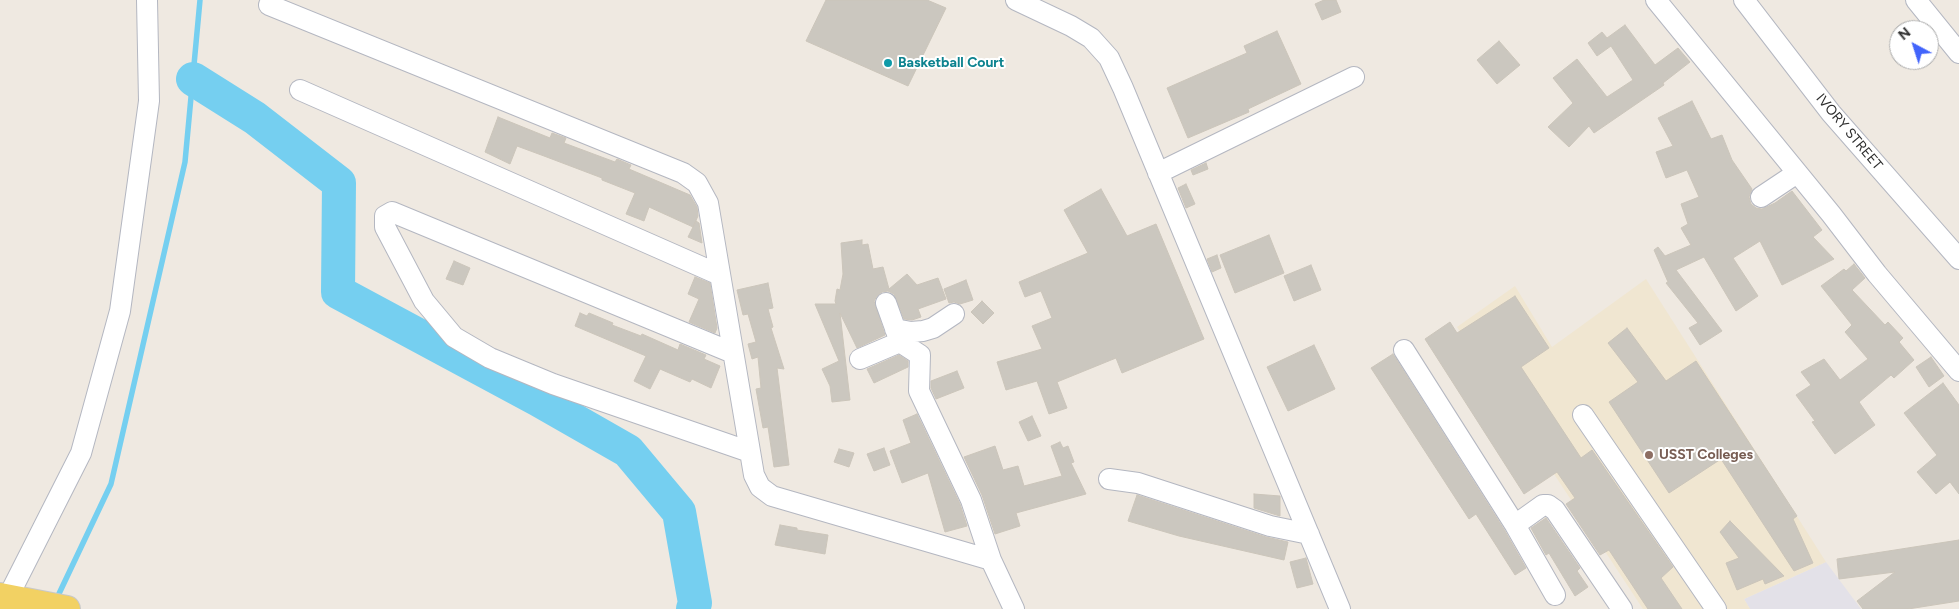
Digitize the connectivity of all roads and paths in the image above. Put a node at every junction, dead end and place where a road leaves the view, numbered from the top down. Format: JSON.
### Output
{"nodes":[{"id":1,"x":147,"y":0,"type":"edge"},
{"id":2,"x":1016,"y":0,"type":"edge"},
{"id":3,"x":1656,"y":0,"type":"edge"},
{"id":4,"x":1744,"y":0,"type":"edge"},
{"id":5,"x":1916,"y":0,"type":"edge"},
{"id":6,"x":268,"y":5,"type":"dead end"},
{"id":7,"x":1959,"y":53,"type":"edge"},
{"id":8,"x":1354,"y":78,"type":"dead end"},
{"id":9,"x":300,"y":90,"type":"dead end"},
{"id":10,"x":1158,"y":173,"type":"junction"},
{"id":11,"x":1797,"y":173,"type":"junction"},
{"id":12,"x":1761,"y":197,"type":"dead end"},
{"id":13,"x":1959,"y":259,"type":"edge"},
{"id":14,"x":720,"y":275,"type":"junction"},
{"id":15,"x":886,"y":304,"type":"dead end"},
{"id":16,"x":954,"y":314,"type":"dead end"},
{"id":17,"x":898,"y":336,"type":"junction"},
{"id":18,"x":1404,"y":350,"type":"dead end"},
{"id":19,"x":733,"y":353,"type":"junction"},
{"id":20,"x":860,"y":359,"type":"dead end"},
{"id":21,"x":1959,"y":371,"type":"edge"},
{"id":22,"x":1583,"y":415,"type":"dead end"},
{"id":23,"x":750,"y":452,"type":"junction"},
{"id":24,"x":1109,"y":479,"type":"dead end"},
{"id":25,"x":1515,"y":524,"type":"junction"},
{"id":26,"x":1309,"y":534,"type":"junction"},
{"id":27,"x":991,"y":560,"type":"junction"},
{"id":28,"x":1555,"y":595,"type":"dead end"},
{"id":29,"x":9,"y":600,"type":"edge"},
{"id":30,"x":66,"y":609,"type":"edge"},
{"id":31,"x":1014,"y":609,"type":"edge"},
{"id":32,"x":1340,"y":609,"type":"edge"},
{"id":33,"x":1622,"y":609,"type":"edge"},
{"id":34,"x":1716,"y":609,"type":"edge"}],
"edges":[{"from":1,"to":29,"type":"street"},
{"from":2,"to":10,"type":"street"},
{"from":3,"to":11,"type":"street"},
{"from":4,"to":13,"type":"street","name":"IVORY STREET"},
{"from":5,"to":7,"type":"street"},
{"from":6,"to":14,"type":"street"},
{"from":8,"to":10,"type":"street"},
{"from":9,"to":14,"type":"street"},
{"from":10,"to":26,"type":"street"},
{"from":11,"to":12,"type":"street"},
{"from":11,"to":21,"type":"street"},
{"from":14,"to":19,"type":"street"},
{"from":15,"to":17,"type":"street"},
{"from":16,"to":17,"type":"street"},
{"from":17,"to":20,"type":"street"},
{"from":17,"to":27,"type":"street"},
{"from":18,"to":25,"type":"street"},
{"from":19,"to":23,"type":"street"},
{"from":19,"to":23,"type":"street"},
{"from":22,"to":34,"type":"street"},
{"from":23,"to":27,"type":"street"},
{"from":24,"to":26,"type":"street"},
{"from":25,"to":28,"type":"street"},
{"from":25,"to":33,"type":"street"},
{"from":26,"to":32,"type":"street"},
{"from":27,"to":31,"type":"street"},
{"from":29,"to":30,"type":"main road"}]}
